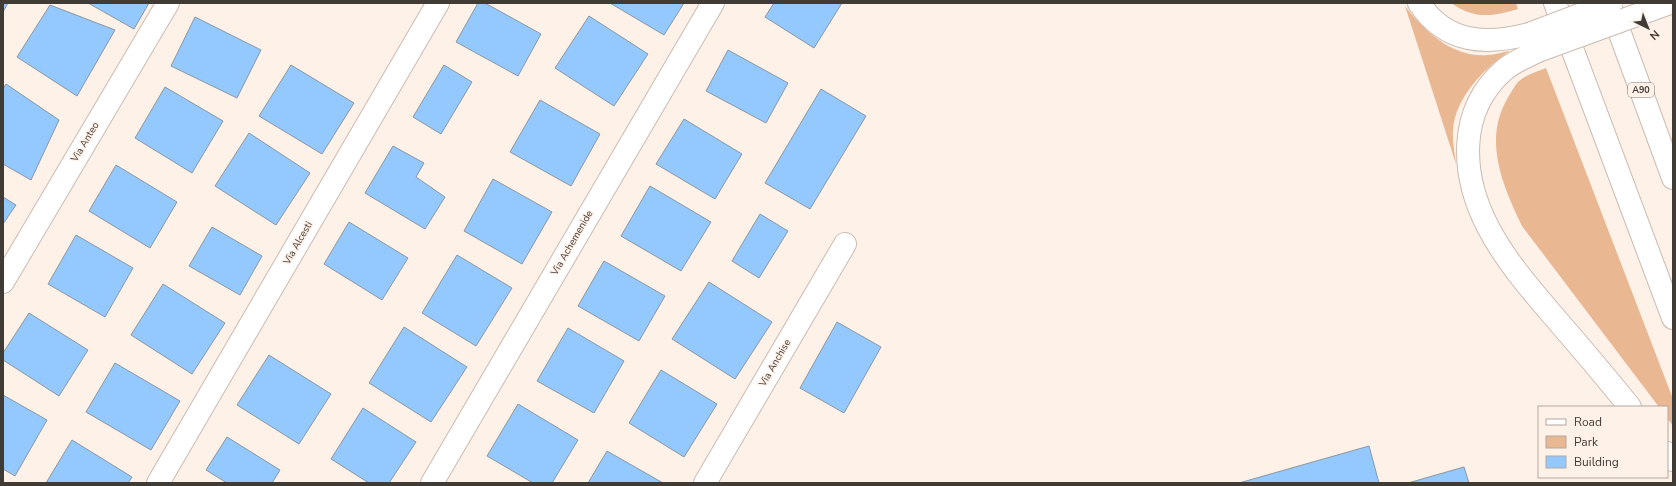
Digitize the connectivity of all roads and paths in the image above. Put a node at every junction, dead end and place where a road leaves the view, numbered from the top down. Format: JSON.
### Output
{"nodes":[{"id":1,"x":168,"y":3,"type":"edge"},
{"id":2,"x":438,"y":3,"type":"edge"},
{"id":3,"x":713,"y":3,"type":"edge"},
{"id":4,"x":1419,"y":3,"type":"edge"},
{"id":5,"x":1555,"y":3,"type":"edge"},
{"id":6,"x":1610,"y":3,"type":"edge"},
{"id":7,"x":1670,"y":3,"type":"edge"},
{"id":8,"x":1534,"y":43,"type":"junction"},
{"id":9,"x":1673,"y":178,"type":"edge"},
{"id":10,"x":845,"y":244,"type":"dead end"},
{"id":11,"x":3,"y":282,"type":"edge"},
{"id":12,"x":1673,"y":318,"type":"edge"},
{"id":13,"x":1629,"y":406,"type":"edge"},
{"id":14,"x":158,"y":483,"type":"edge"},
{"id":15,"x":432,"y":483,"type":"edge"},
{"id":16,"x":705,"y":483,"type":"edge"}],
"edges":[{"from":1,"to":11,"type":"main road","name":"Via Anteo"},
{"from":2,"to":14,"type":"main road","name":"Via Alcesti"},
{"from":3,"to":15,"type":"main road","name":"Via Achemenide"},
{"from":4,"to":8,"type":"main road"},
{"from":5,"to":12,"type":"main road"},
{"from":6,"to":8,"type":"main road","bridge":true},
{"from":6,"to":9,"type":"main road","number":"A90"},
{"from":7,"to":8,"type":"main road","bridge":true},
{"from":8,"to":13,"type":"main road"},
{"from":10,"to":16,"type":"main road","name":"Via Anchise"}]}
